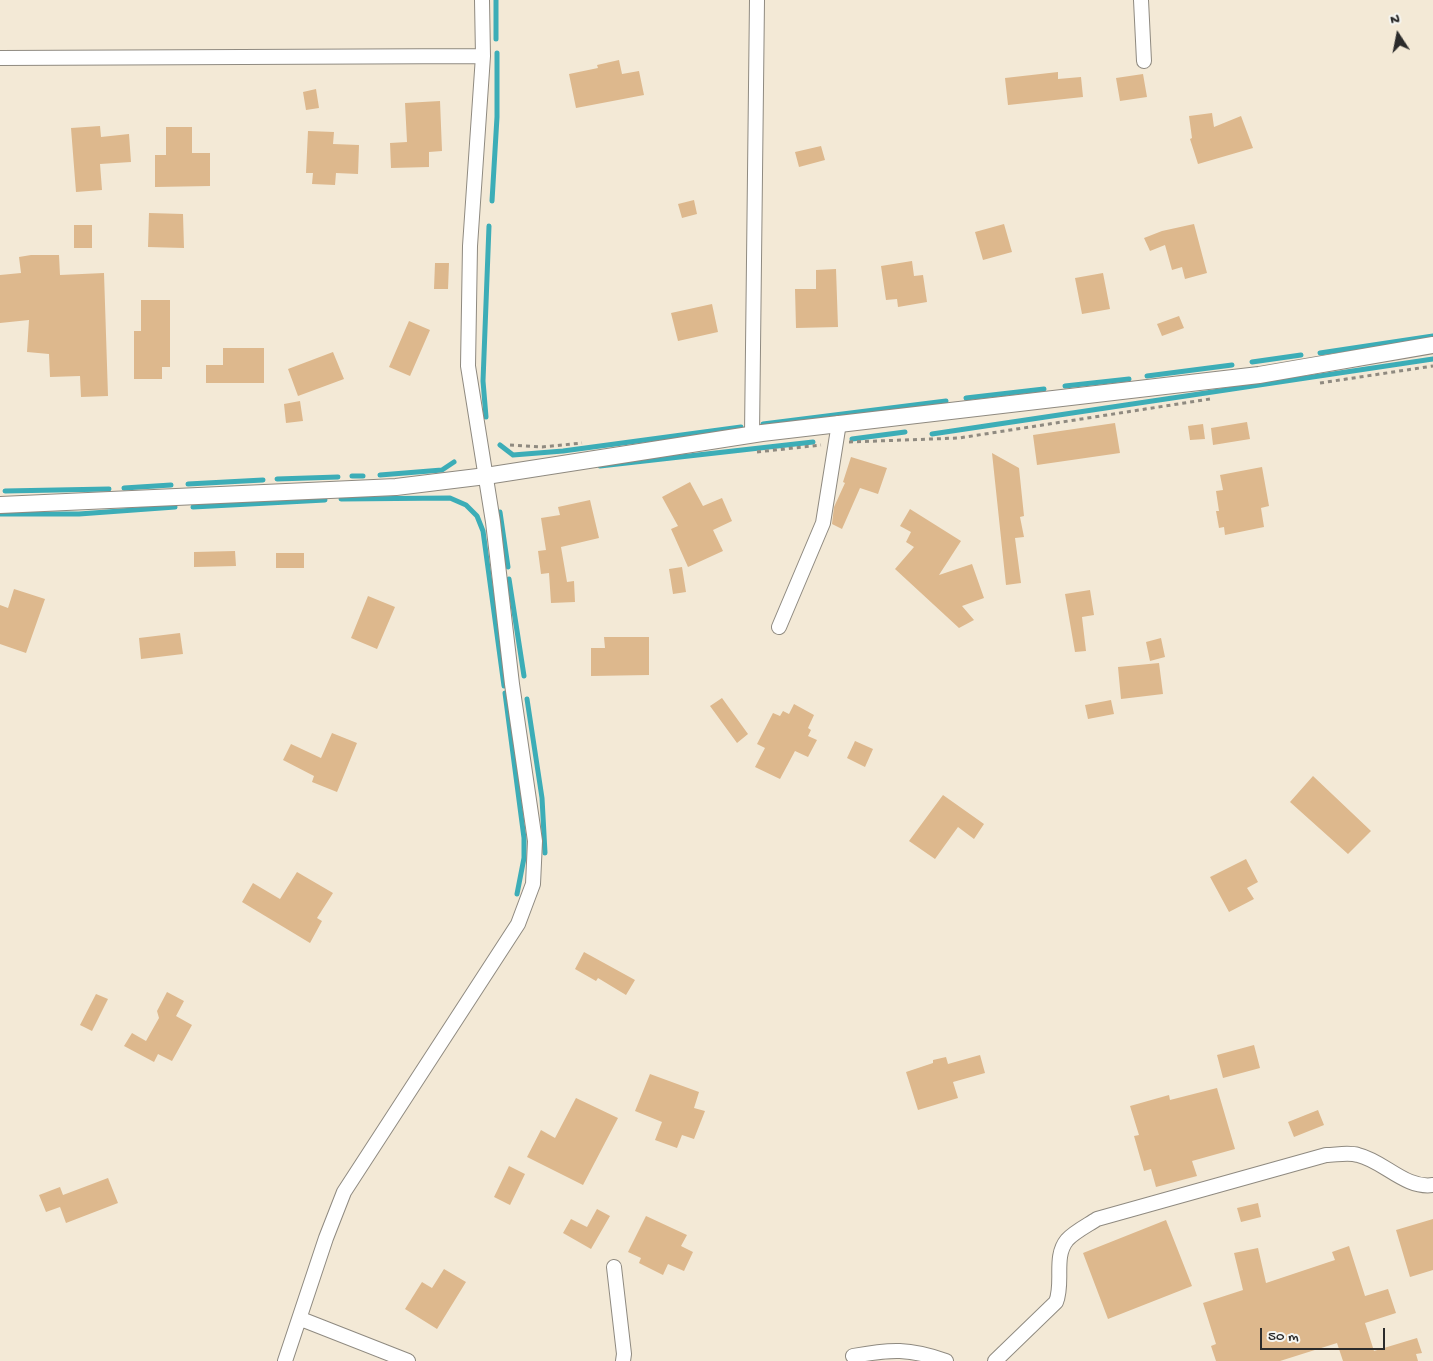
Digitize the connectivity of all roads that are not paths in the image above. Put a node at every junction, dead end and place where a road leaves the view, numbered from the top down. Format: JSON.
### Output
{"nodes":[{"id":1,"x":482,"y":0,"type":"edge"},
{"id":2,"x":756,"y":0,"type":"edge"},
{"id":3,"x":1141,"y":0,"type":"edge"},
{"id":4,"x":483,"y":56,"type":"junction"},
{"id":5,"x":0,"y":58,"type":"edge"},
{"id":6,"x":1144,"y":62,"type":"dead end"},
{"id":7,"x":1433,"y":345,"type":"edge"},
{"id":8,"x":839,"y":424,"type":"junction"},
{"id":9,"x":752,"y":435,"type":"junction"},
{"id":10,"x":486,"y":476,"type":"junction"},
{"id":11,"x":0,"y":505,"type":"edge"},
{"id":12,"x":779,"y":627,"type":"dead end"},
{"id":13,"x":1433,"y":1185,"type":"edge"},
{"id":14,"x":614,"y":1267,"type":"dead end"},
{"id":15,"x":301,"y":1319,"type":"junction"},
{"id":16,"x":853,"y":1356,"type":"dead end"},
{"id":17,"x":285,"y":1361,"type":"edge"},
{"id":18,"x":408,"y":1361,"type":"edge"},
{"id":19,"x":623,"y":1361,"type":"edge"},
{"id":20,"x":946,"y":1361,"type":"edge"},
{"id":21,"x":994,"y":1361,"type":"edge"}],
"edges":[{"from":1,"to":4,"type":"street"},
{"from":2,"to":9,"type":"street"},
{"from":3,"to":6,"type":"street"},
{"from":4,"to":5,"type":"street"},
{"from":4,"to":10,"type":"street"},
{"from":7,"to":8,"type":"street"},
{"from":8,"to":9,"type":"street"},
{"from":8,"to":12,"type":"street"},
{"from":9,"to":10,"type":"street"},
{"from":10,"to":11,"type":"street"},
{"from":10,"to":15,"type":"street"},
{"from":13,"to":21,"type":"street"},
{"from":14,"to":19,"type":"street"},
{"from":15,"to":17,"type":"street"},
{"from":15,"to":18,"type":"street"},
{"from":16,"to":20,"type":"street"}]}
